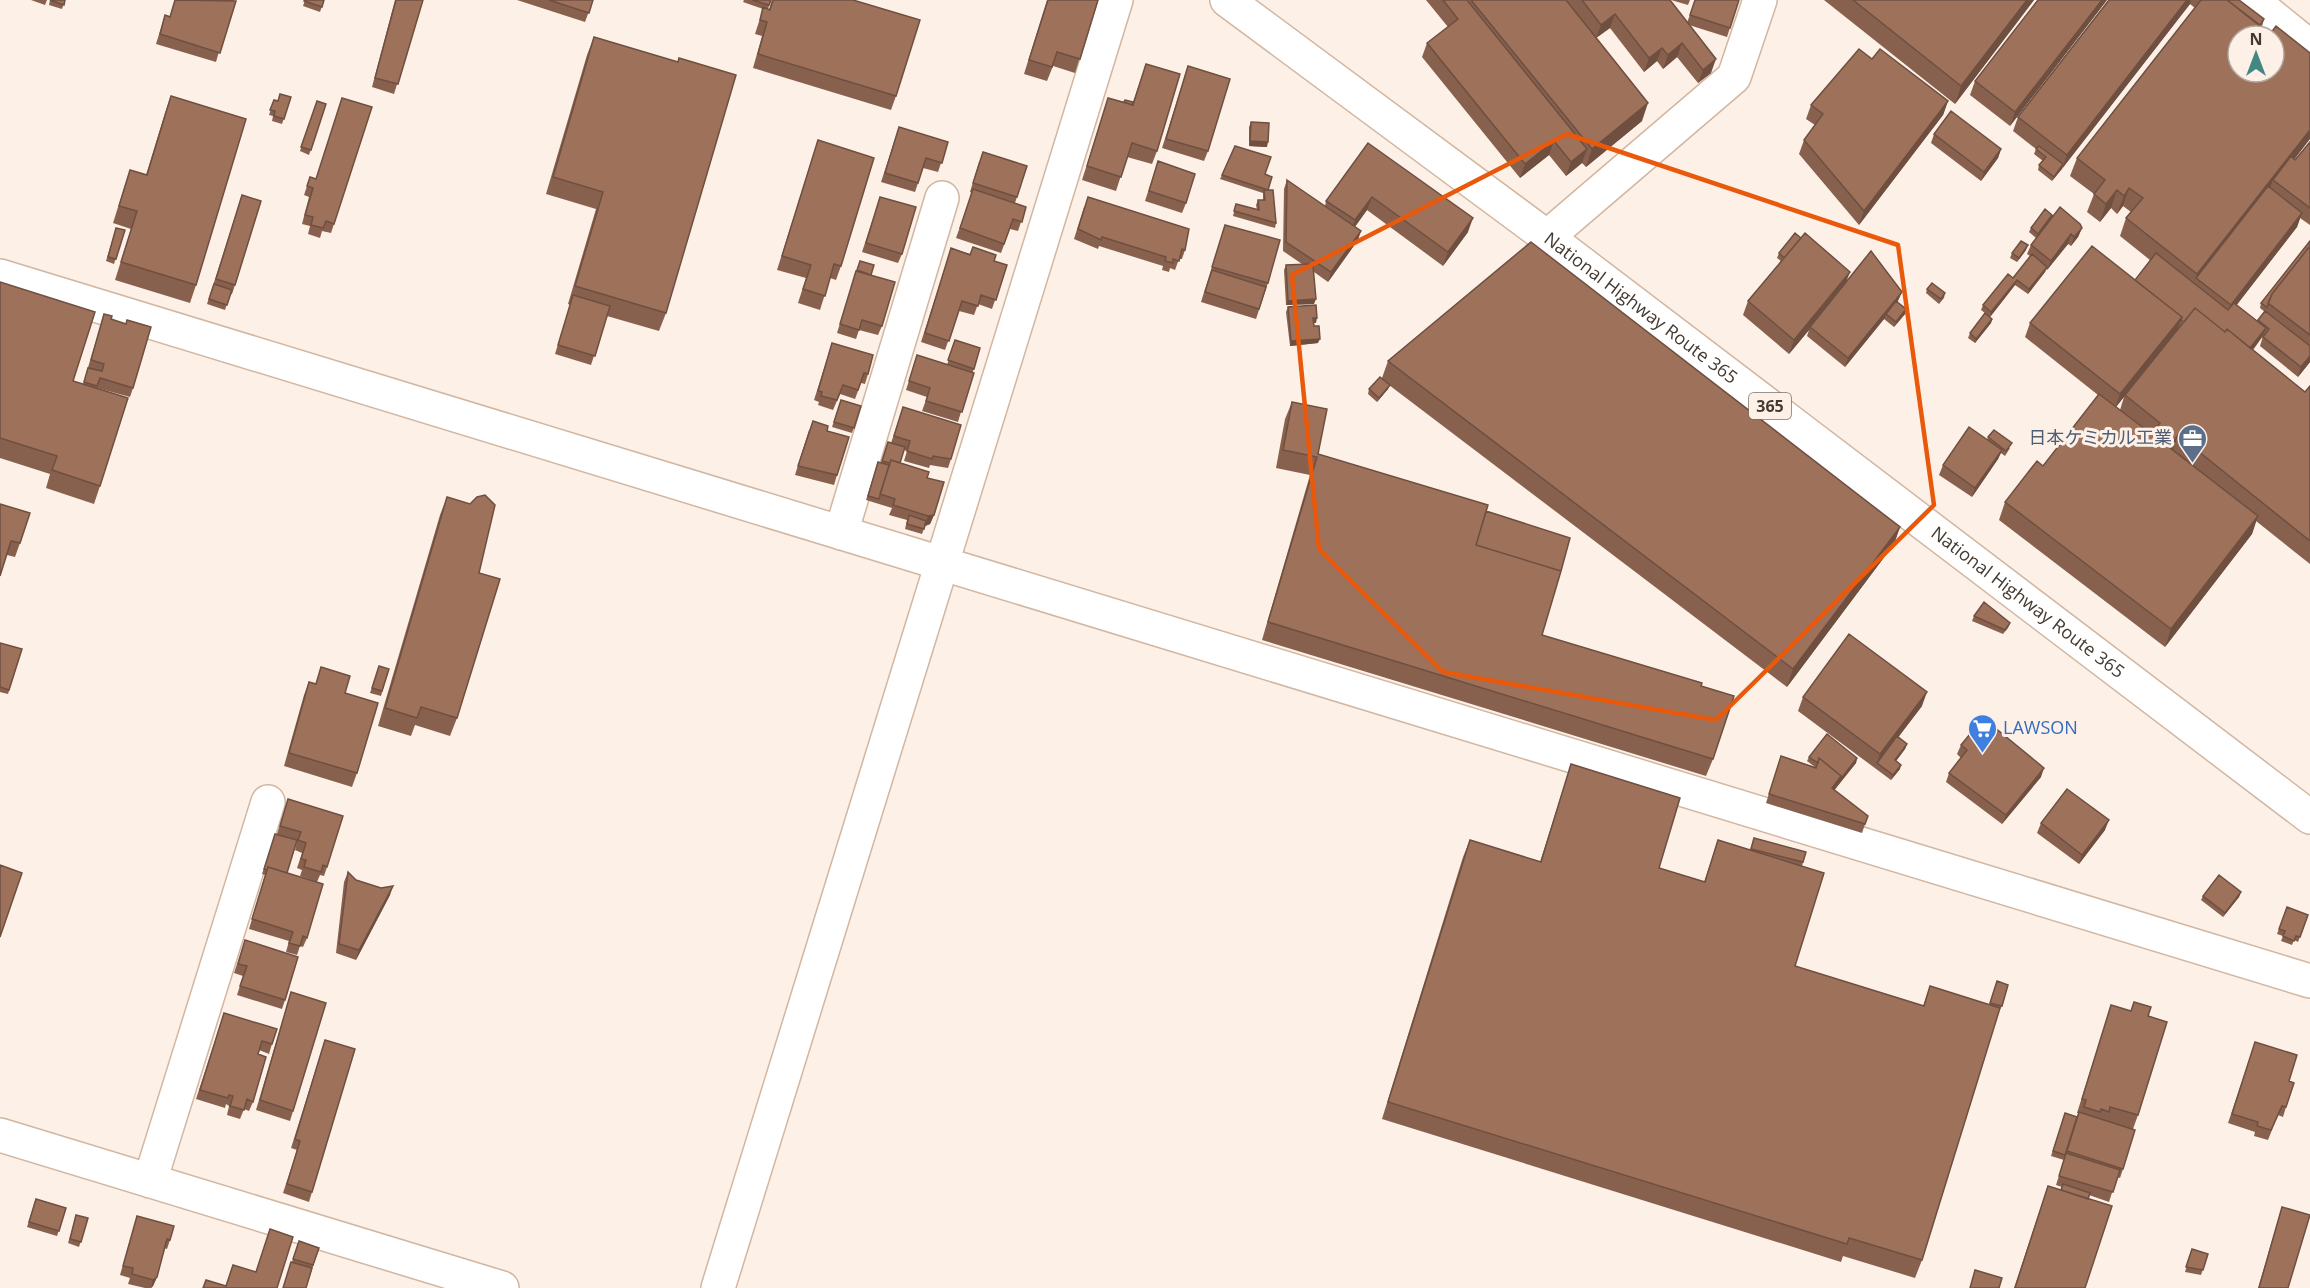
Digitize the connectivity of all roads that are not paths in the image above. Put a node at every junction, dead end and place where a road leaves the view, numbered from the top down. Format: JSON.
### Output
{"nodes":[{"id":1,"x":1116,"y":0,"type":"edge"},
{"id":2,"x":1227,"y":0,"type":"edge"},
{"id":3,"x":1760,"y":0,"type":"edge"},
{"id":4,"x":2252,"y":0,"type":"edge"},
{"id":5,"x":2310,"y":46,"type":"edge"},
{"id":6,"x":942,"y":198,"type":"dead end"},
{"id":7,"x":1547,"y":237,"type":"junction"},
{"id":8,"x":0,"y":276,"type":"edge"},
{"id":9,"x":841,"y":532,"type":"junction"},
{"id":10,"x":943,"y":564,"type":"junction"},
{"id":11,"x":268,"y":802,"type":"dead end"},
{"id":12,"x":2310,"y":817,"type":"edge"},
{"id":13,"x":2310,"y":981,"type":"edge"},
{"id":14,"x":0,"y":1135,"type":"edge"},
{"id":15,"x":150,"y":1181,"type":"junction"},
{"id":16,"x":502,"y":1288,"type":"edge"},
{"id":17,"x":718,"y":1288,"type":"edge"}],
"edges":[{"from":1,"to":10,"type":"main road"},
{"from":2,"to":7,"type":"main road","name":"National Highway Route 365","number":"365"},
{"from":3,"to":7,"type":"main road"},
{"from":4,"to":5,"type":"main road"},
{"from":6,"to":9,"type":"main road"},
{"from":7,"to":12,"type":"main road","name":"National Highway Route 365","number":"365"},
{"from":8,"to":9,"type":"main road"},
{"from":9,"to":10,"type":"main road"},
{"from":10,"to":13,"type":"main road"},
{"from":10,"to":17,"type":"main road"},
{"from":11,"to":15,"type":"main road"},
{"from":14,"to":15,"type":"main road"},
{"from":15,"to":16,"type":"main road"}]}
